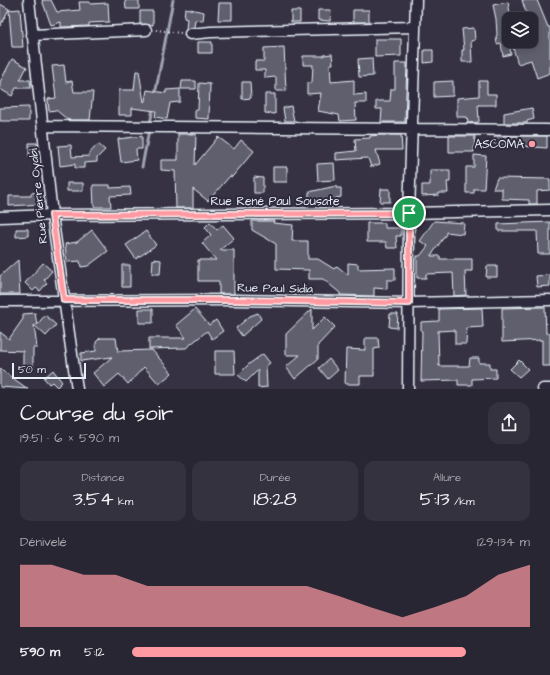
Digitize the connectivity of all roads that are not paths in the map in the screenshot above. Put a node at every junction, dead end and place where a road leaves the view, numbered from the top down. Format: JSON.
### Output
{"nodes":[{"id":1,"x":29,"y":0,"type":"edge"},
{"id":2,"x":416,"y":0,"type":"edge"},
{"id":3,"x":415,"y":27,"type":"junction"},
{"id":4,"x":146,"y":30,"type":"dead end"},
{"id":5,"x":190,"y":34,"type":"dead end"},
{"id":6,"x":32,"y":35,"type":"junction"},
{"id":7,"x":43,"y":126,"type":"junction"},
{"id":8,"x":413,"y":129,"type":"junction"},
{"id":9,"x":548,"y":130,"type":"dead end"},
{"id":10,"x":550,"y":210,"type":"edge"},
{"id":11,"x":409,"y":213,"type":"junction"},
{"id":12,"x":52,"y":215,"type":"junction"},
{"id":13,"x":0,"y":217,"type":"edge"},
{"id":14,"x":64,"y":300,"type":"junction"},
{"id":15,"x":550,"y":300,"type":"edge"},
{"id":16,"x":0,"y":301,"type":"edge"},
{"id":17,"x":409,"y":303,"type":"junction"},
{"id":18,"x":77,"y":389,"type":"edge"},
{"id":19,"x":408,"y":389,"type":"edge"},
{"id":20,"x":543,"y":389,"type":"edge"},
{"id":21,"x":550,"y":389,"type":"edge"}],
"edges":[{"from":1,"to":6,"type":"street","name":"Rue Pierre Oyabi"},
{"from":2,"to":3,"type":"street"},
{"from":3,"to":5,"type":"street"},
{"from":3,"to":8,"type":"street"},
{"from":4,"to":6,"type":"street"},
{"from":6,"to":7,"type":"street","name":"Rue Pierre Oyabi"},
{"from":7,"to":8,"type":"street"},
{"from":7,"to":12,"type":"street","name":"Rue Pierre Oyabi"},
{"from":8,"to":9,"type":"street"},
{"from":8,"to":11,"type":"street"},
{"from":10,"to":11,"type":"street","name":"Rue René Paul Sousate"},
{"from":11,"to":12,"type":"street","name":"Rue René Paul Sousate"},
{"from":11,"to":17,"type":"street"},
{"from":12,"to":13,"type":"street","name":"Rue René Paul Sousate"},
{"from":12,"to":14,"type":"street","name":"Rue Pierre Oyabi"},
{"from":14,"to":16,"type":"street","name":"Rue Paul Sidia"},
{"from":14,"to":17,"type":"street","name":"Rue Paul Sidia"},
{"from":14,"to":18,"type":"street","name":"Rue Pierre Oyabi"},
{"from":15,"to":17,"type":"street","name":"Rue Paul Sidia"},
{"from":17,"to":19,"type":"street"},
{"from":20,"to":21,"type":"street"}]}
